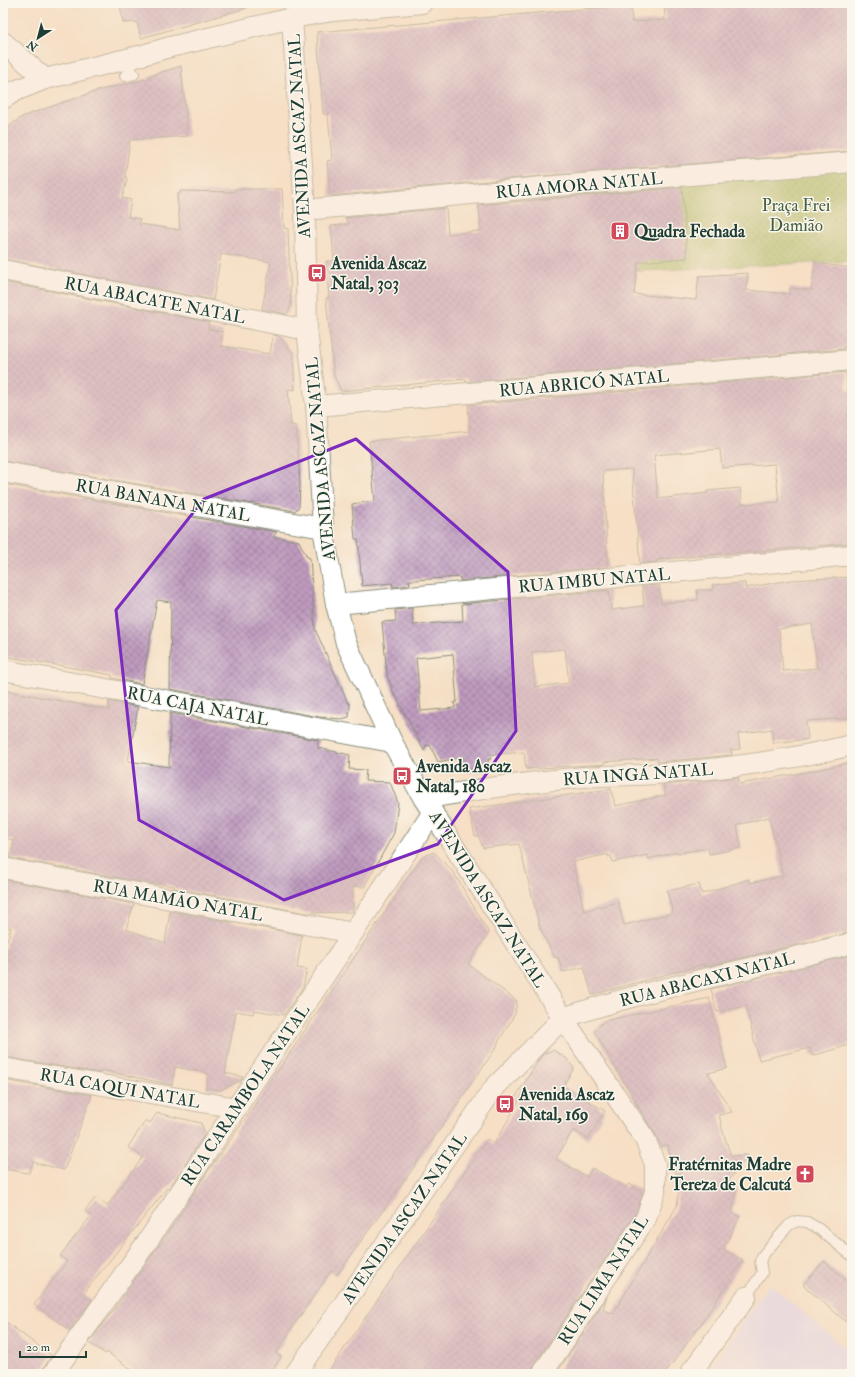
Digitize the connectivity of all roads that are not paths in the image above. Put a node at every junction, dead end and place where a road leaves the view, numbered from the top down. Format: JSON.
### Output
{"nodes":[{"id":1,"x":422,"y":3,"type":"edge"},
{"id":2,"x":333,"y":7,"type":"edge"},
{"id":3,"x":292,"y":18,"type":"junction"},
{"id":4,"x":3,"y":42,"type":"edge"},
{"id":5,"x":45,"y":80,"type":"junction"},
{"id":6,"x":3,"y":99,"type":"edge"},
{"id":7,"x":852,"y":162,"type":"edge"},
{"id":8,"x":305,"y":210,"type":"junction"},
{"id":9,"x":3,"y":270,"type":"edge"},
{"id":10,"x":307,"y":330,"type":"junction"},
{"id":11,"x":852,"y":360,"type":"edge"},
{"id":12,"x":316,"y":406,"type":"junction"},
{"id":13,"x":3,"y":472,"type":"edge"},
{"id":14,"x":323,"y":528,"type":"junction"},
{"id":15,"x":852,"y":555,"type":"edge"},
{"id":16,"x":336,"y":604,"type":"junction"},
{"id":17,"x":3,"y":670,"type":"edge"},
{"id":18,"x":392,"y":742,"type":"junction"},
{"id":19,"x":852,"y":745,"type":"edge"},
{"id":20,"x":428,"y":805,"type":"junction"},
{"id":21,"x":3,"y":868,"type":"edge"},
{"id":22,"x":353,"y":933,"type":"junction"},
{"id":23,"x":852,"y":943,"type":"edge"},
{"id":24,"x":562,"y":1018,"type":"junction"},
{"id":25,"x":3,"y":1068,"type":"edge"},
{"id":26,"x":237,"y":1108,"type":"junction"},
{"id":27,"x":852,"y":1256,"type":"edge"},
{"id":28,"x":746,"y":1297,"type":"joint"},
{"id":29,"x":53,"y":1374,"type":"edge"},
{"id":30,"x":295,"y":1374,"type":"edge"},
{"id":31,"x":542,"y":1374,"type":"edge"},
{"id":32,"x":690,"y":1374,"type":"edge"}],
"edges":[{"from":1,"to":2,"type":"street"},
{"from":2,"to":3,"type":"street"},
{"from":3,"to":5,"type":"street"},
{"from":3,"to":8,"type":"street","name":"AVENIDA ASCAZ NATAL"},
{"from":4,"to":5,"type":"street"},
{"from":5,"to":6,"type":"street"},
{"from":7,"to":8,"type":"street","name":"RUA AMORA NATAL"},
{"from":8,"to":10,"type":"street","name":"AVENIDA ASCAZ NATAL"},
{"from":9,"to":10,"type":"street","name":"RUA ABACATE NATAL"},
{"from":10,"to":12,"type":"street","name":"AVENIDA ASCAZ NATAL"},
{"from":11,"to":12,"type":"street","name":"RUA ABRICÓ NATAL"},
{"from":12,"to":14,"type":"street","name":"AVENIDA ASCAZ NATAL"},
{"from":13,"to":14,"type":"street","name":"RUA BANANA NATAL"},
{"from":14,"to":16,"type":"street","name":"AVENIDA ASCAZ NATAL"},
{"from":15,"to":16,"type":"street","name":"RUA IMBU NATAL"},
{"from":16,"to":18,"type":"street","name":"AVENIDA ASCAZ NATAL"},
{"from":17,"to":18,"type":"street","name":"RUA CAJA NATAL"},
{"from":18,"to":20,"type":"street","name":"AVENIDA ASCAZ NATAL"},
{"from":19,"to":20,"type":"street","name":"RUA INGÁ NATAL"},
{"from":20,"to":22,"type":"street","name":"RUA CARAMBOLA NATAL"},
{"from":20,"to":24,"type":"street","name":"AVENIDA ASCAZ NATAL"},
{"from":21,"to":22,"type":"street","name":"RUA MAMÃO NATAL"},
{"from":22,"to":26,"type":"street","name":"RUA CARAMBOLA NATAL"},
{"from":23,"to":24,"type":"street","name":"RUA ABACAXI NATAL"},
{"from":24,"to":30,"type":"street","name":"AVENIDA ASCAZ NATAL"},
{"from":24,"to":31,"type":"street","name":"RUA LIMA NATAL"},
{"from":25,"to":26,"type":"street","name":"RUA CAQUI NATAL"},
{"from":26,"to":29,"type":"street","name":"RUA CARAMBOLA NATAL"},
{"from":27,"to":28,"type":"lane"},
{"from":28,"to":32,"type":"street"}]}
